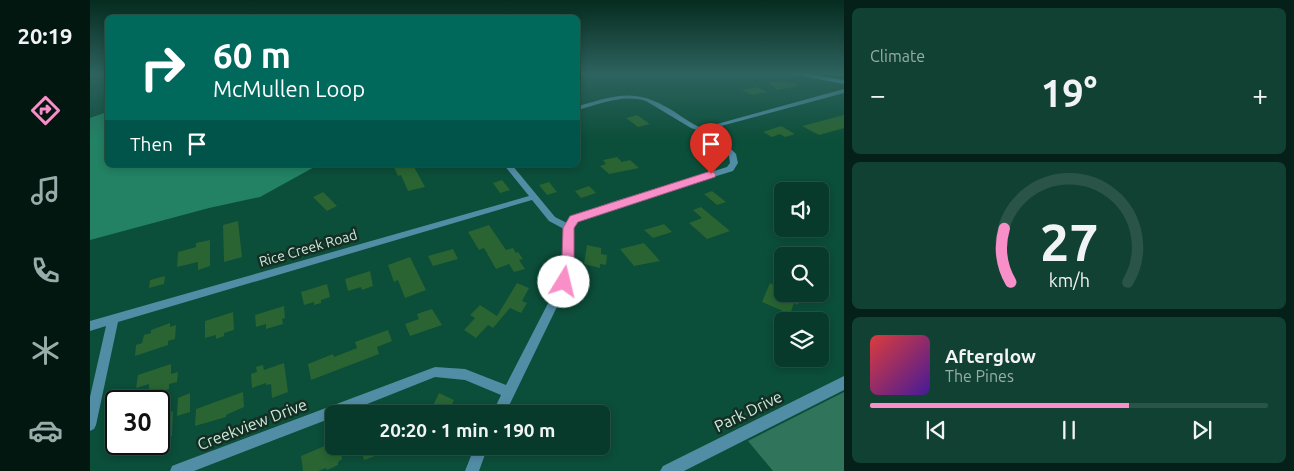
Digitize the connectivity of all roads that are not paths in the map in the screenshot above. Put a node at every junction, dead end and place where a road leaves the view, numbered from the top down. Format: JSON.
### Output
{"nodes":[{"id":1,"x":826,"y":96,"type":"edge"},
{"id":2,"x":580,"y":108,"type":"edge"},
{"id":3,"x":713,"y":134,"type":"junction"},
{"id":4,"x":510,"y":167,"type":"edge"},
{"id":5,"x":533,"y":197,"type":"junction"},
{"id":6,"x":568,"y":228,"type":"junction"},
{"id":7,"x":113,"y":319,"type":"junction"},
{"id":8,"x":90,"y":326,"type":"edge"},
{"id":9,"x":844,"y":383,"type":"edge"},
{"id":10,"x":509,"y":392,"type":"junction"},
{"id":11,"x":502,"y":405,"type":"edge"},
{"id":12,"x":90,"y":425,"type":"edge"},
{"id":13,"x":478,"y":455,"type":"edge"},
{"id":14,"x":177,"y":471,"type":"edge"},
{"id":15,"x":472,"y":471,"type":"edge"},
{"id":16,"x":668,"y":471,"type":"edge"}],
"edges":[{"from":1,"to":3,"type":"street"},
{"from":2,"to":3,"type":"street"},
{"from":3,"to":6,"type":"street"},
{"from":4,"to":5,"type":"street"},
{"from":5,"to":6,"type":"street"},
{"from":5,"to":7,"type":"street","name":"Rice Creek Road"},
{"from":6,"to":10,"type":"street"},
{"from":7,"to":8,"type":"street","name":"Rice Creek Road"},
{"from":7,"to":12,"type":"street"},
{"from":9,"to":16,"type":"street","name":"Park Drive"},
{"from":10,"to":11,"type":"street"},
{"from":10,"to":14,"type":"street","name":"Creekview Drive"},
{"from":13,"to":15,"type":"street"}]}
